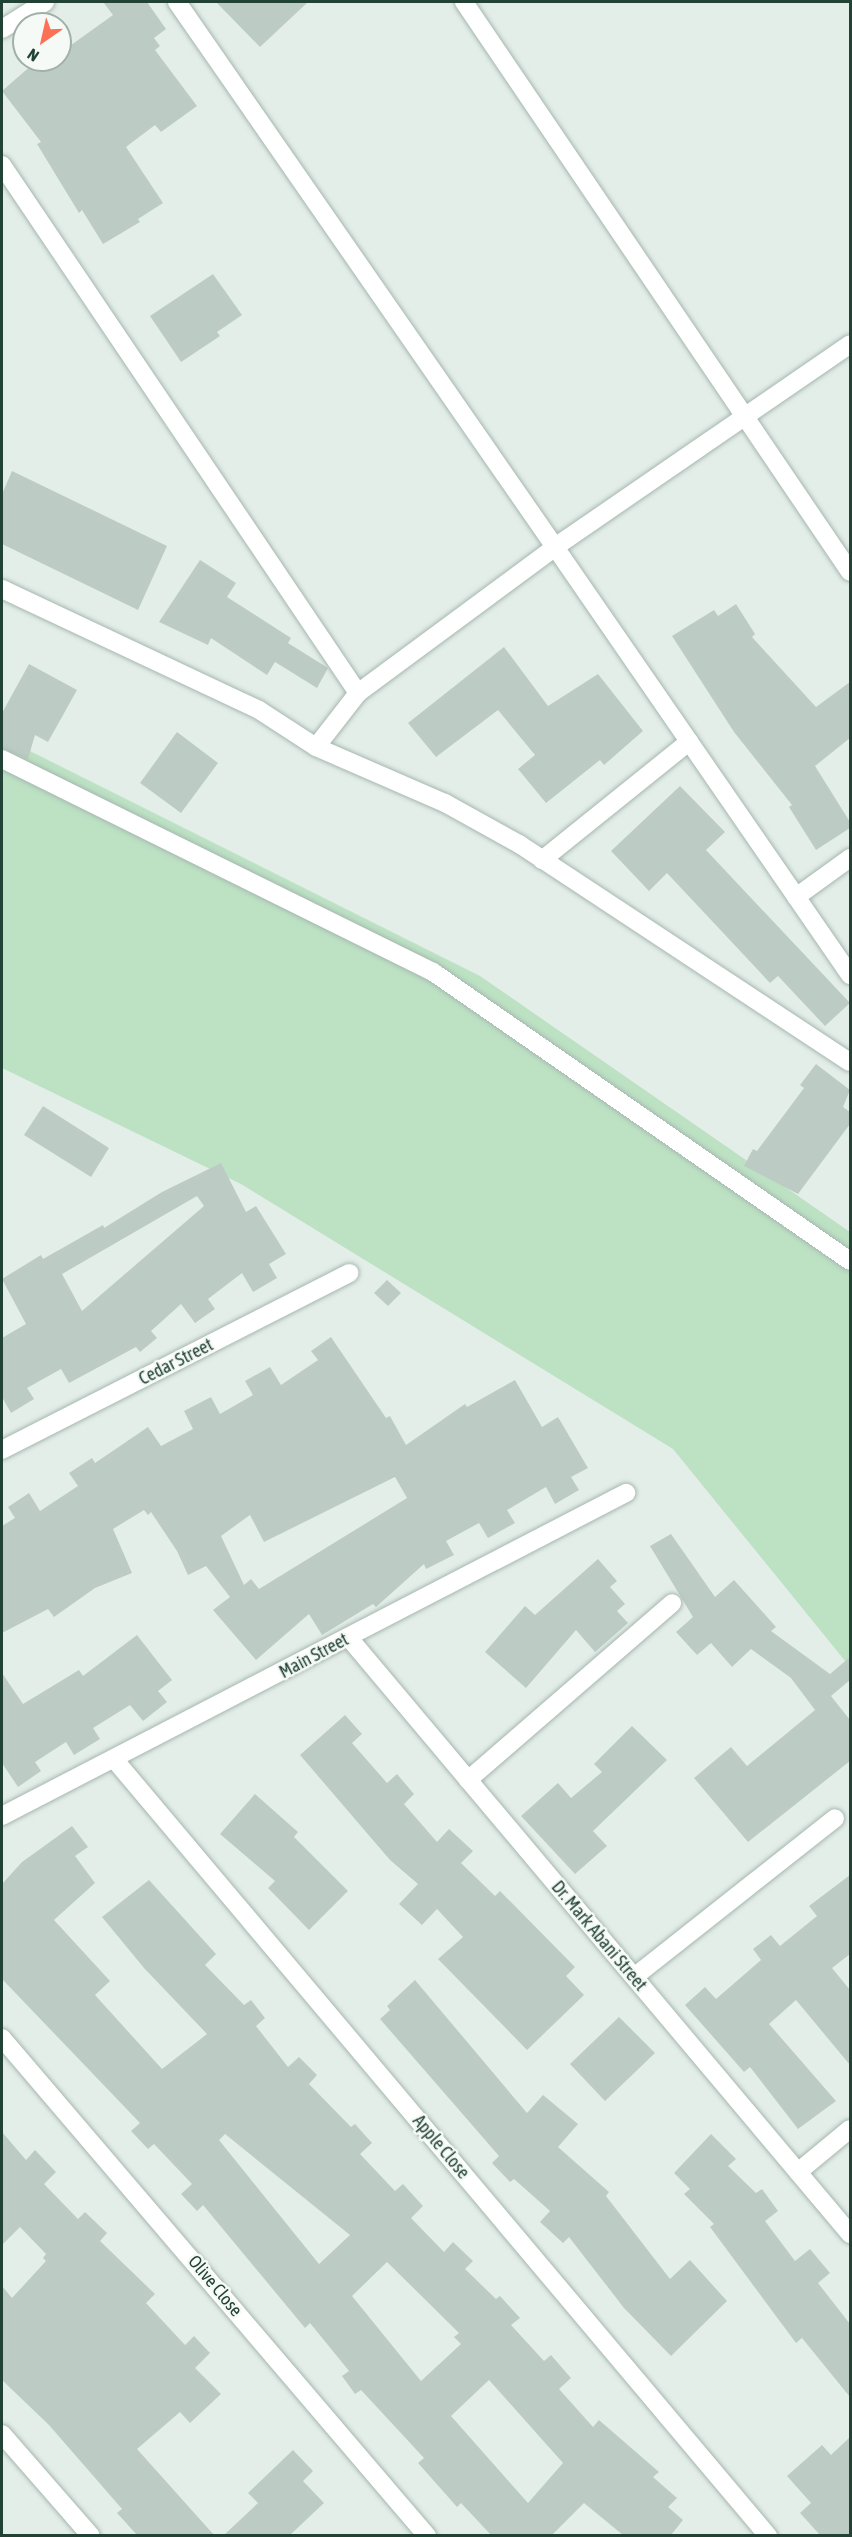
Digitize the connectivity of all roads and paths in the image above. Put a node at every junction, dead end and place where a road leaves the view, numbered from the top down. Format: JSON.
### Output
{"nodes":[{"id":1,"x":45,"y":2,"type":"edge"},
{"id":2,"x":177,"y":2,"type":"edge"},
{"id":3,"x":464,"y":2,"type":"edge"},
{"id":4,"x":2,"y":29,"type":"edge"},
{"id":5,"x":2,"y":165,"type":"edge"},
{"id":6,"x":850,"y":344,"type":"edge"},
{"id":7,"x":747,"y":415,"type":"junction"},
{"id":8,"x":555,"y":547,"type":"junction"},
{"id":9,"x":850,"y":572,"type":"edge"},
{"id":10,"x":2,"y":589,"type":"edge"},
{"id":11,"x":358,"y":693,"type":"junction"},
{"id":12,"x":689,"y":742,"type":"junction"},
{"id":13,"x":316,"y":747,"type":"junction"},
{"id":14,"x":2,"y":759,"type":"edge"},
{"id":15,"x":850,"y":858,"type":"edge"},
{"id":16,"x":542,"y":860,"type":"junction"},
{"id":17,"x":796,"y":897,"type":"junction"},
{"id":18,"x":850,"y":975,"type":"edge"},
{"id":19,"x":850,"y":1062,"type":"edge"},
{"id":20,"x":850,"y":1261,"type":"edge"},
{"id":21,"x":350,"y":1273,"type":"dead end"},
{"id":22,"x":2,"y":1450,"type":"edge"},
{"id":23,"x":626,"y":1493,"type":"dead end"},
{"id":24,"x":672,"y":1604,"type":"dead end"},
{"id":25,"x":349,"y":1638,"type":"junction"},
{"id":26,"x":114,"y":1759,"type":"junction"},
{"id":27,"x":468,"y":1780,"type":"junction"},
{"id":28,"x":2,"y":1816,"type":"edge"},
{"id":29,"x":835,"y":1818,"type":"dead end"},
{"id":30,"x":634,"y":1977,"type":"junction"},
{"id":31,"x":2,"y":2038,"type":"edge"},
{"id":32,"x":850,"y":2129,"type":"edge"},
{"id":33,"x":798,"y":2172,"type":"junction"},
{"id":34,"x":850,"y":2234,"type":"edge"},
{"id":35,"x":2,"y":2434,"type":"edge"},
{"id":36,"x":91,"y":2535,"type":"edge"},
{"id":37,"x":427,"y":2535,"type":"edge"},
{"id":38,"x":768,"y":2535,"type":"edge"}],
"edges":[{"from":1,"to":4,"type":"street"},
{"from":2,"to":8,"type":"street"},
{"from":3,"to":7,"type":"street"},
{"from":5,"to":11,"type":"street"},
{"from":6,"to":7,"type":"street"},
{"from":7,"to":8,"type":"street"},
{"from":7,"to":9,"type":"street"},
{"from":8,"to":11,"type":"street"},
{"from":8,"to":12,"type":"street"},
{"from":10,"to":13,"type":"street"},
{"from":11,"to":13,"type":"street"},
{"from":12,"to":16,"type":"street"},
{"from":12,"to":17,"type":"street"},
{"from":13,"to":16,"type":"street"},
{"from":14,"to":20,"type":"street"},
{"from":15,"to":17,"type":"street"},
{"from":16,"to":19,"type":"street"},
{"from":17,"to":18,"type":"street"},
{"from":21,"to":22,"type":"street","name":"Cedar Street"},
{"from":23,"to":25,"type":"street","name":"Main Street"},
{"from":24,"to":27,"type":"street"},
{"from":25,"to":26,"type":"street","name":"Main Street"},
{"from":25,"to":27,"type":"street","name":"Dr. Mark Abani Street"},
{"from":26,"to":28,"type":"street","name":"Main Street"},
{"from":26,"to":38,"type":"street","name":"Apple Close"},
{"from":27,"to":30,"type":"street","name":"Dr. Mark Abani Street"},
{"from":29,"to":30,"type":"street"},
{"from":30,"to":33,"type":"street","name":"Dr. Mark Abani Street"},
{"from":31,"to":37,"type":"street","name":"Olive Close"},
{"from":32,"to":33,"type":"street"},
{"from":33,"to":34,"type":"street","name":"Dr. Mark Abani Street"},
{"from":35,"to":36,"type":"street"}]}
